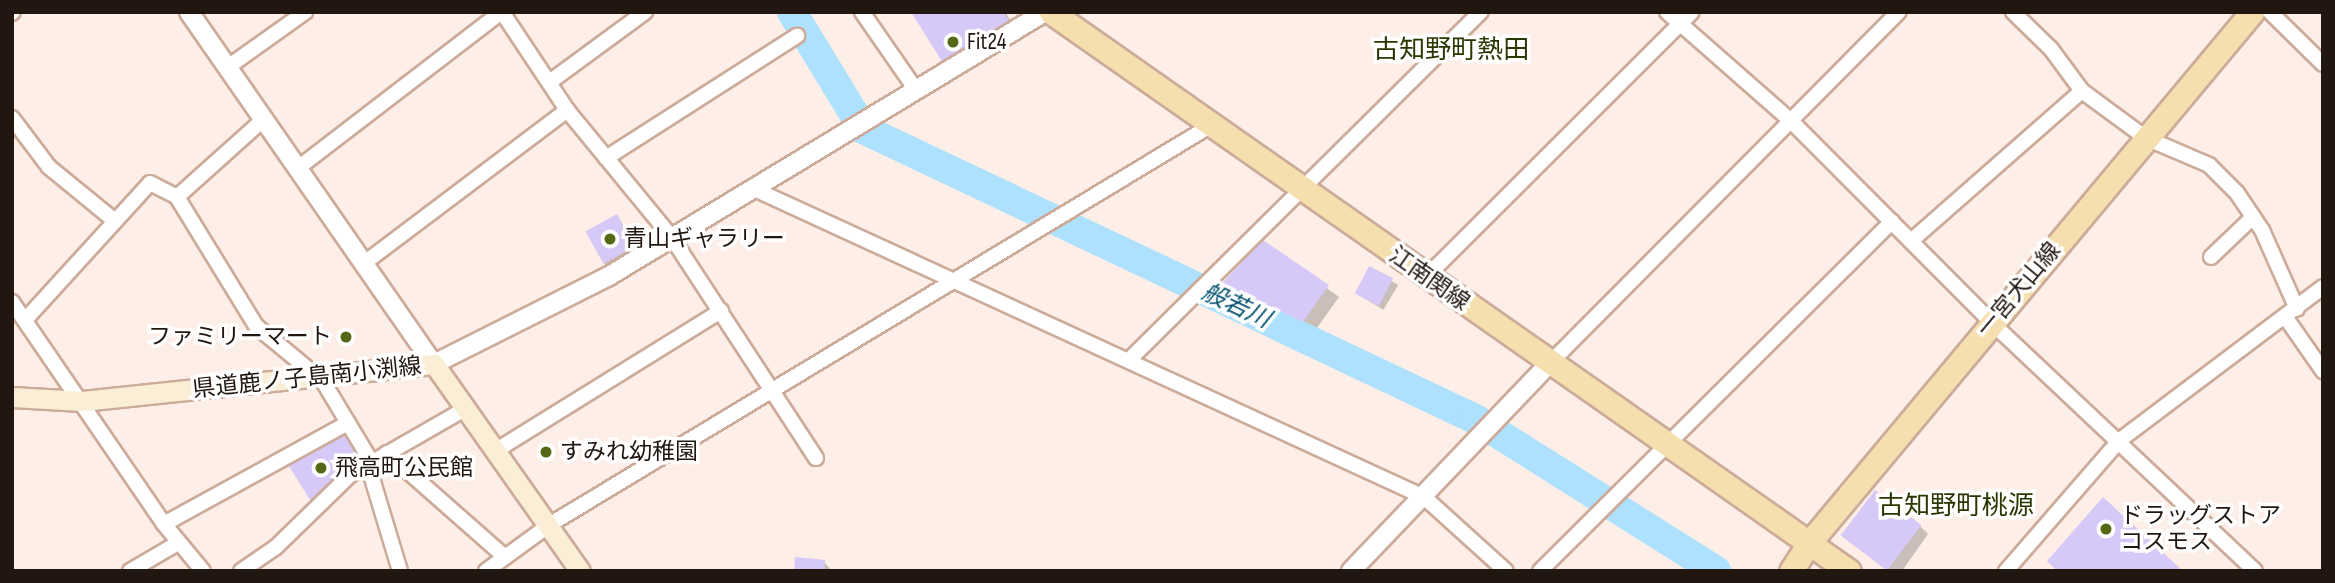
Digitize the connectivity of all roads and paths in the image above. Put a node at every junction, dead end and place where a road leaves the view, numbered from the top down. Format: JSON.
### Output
{"nodes":[{"id":1,"x":189,"y":12,"type":"edge"},
{"id":2,"x":305,"y":12,"type":"edge"},
{"id":3,"x":502,"y":12,"type":"edge"},
{"id":4,"x":645,"y":12,"type":"edge"},
{"id":5,"x":862,"y":12,"type":"edge"},
{"id":6,"x":1045,"y":12,"type":"edge"},
{"id":7,"x":1051,"y":12,"type":"edge"},
{"id":8,"x":1481,"y":12,"type":"edge"},
{"id":9,"x":1667,"y":12,"type":"edge"},
{"id":10,"x":1692,"y":12,"type":"edge"},
{"id":11,"x":1899,"y":12,"type":"edge"},
{"id":12,"x":2013,"y":12,"type":"edge"},
{"id":13,"x":2252,"y":12,"type":"edge"},
{"id":14,"x":2270,"y":12,"type":"edge"},
{"id":15,"x":1680,"y":24,"type":"junction"},
{"id":16,"x":796,"y":36,"type":"dead end"},
{"id":17,"x":2323,"y":64,"type":"edge"},
{"id":18,"x":228,"y":67,"type":"junction"},
{"id":19,"x":551,"y":81,"type":"junction"},
{"id":20,"x":916,"y":90,"type":"junction"},
{"id":21,"x":2082,"y":92,"type":"junction"},
{"id":22,"x":566,"y":110,"type":"junction"},
{"id":23,"x":12,"y":118,"type":"edge"},
{"id":24,"x":264,"y":119,"type":"junction"},
{"id":25,"x":1790,"y":120,"type":"junction"},
{"id":26,"x":1210,"y":126,"type":"junction"},
{"id":27,"x":2146,"y":138,"type":"junction"},
{"id":28,"x":607,"y":158,"type":"junction"},
{"id":29,"x":298,"y":168,"type":"junction"},
{"id":30,"x":752,"y":188,"type":"junction"},
{"id":31,"x":1301,"y":190,"type":"junction"},
{"id":32,"x":177,"y":197,"type":"junction"},
{"id":33,"x":2253,"y":217,"type":"junction"},
{"id":34,"x":115,"y":221,"type":"junction"},
{"id":35,"x":1892,"y":222,"type":"junction"},
{"id":36,"x":672,"y":238,"type":"junction"},
{"id":37,"x":1911,"y":241,"type":"junction"},
{"id":38,"x":2211,"y":257,"type":"dead end"},
{"id":39,"x":363,"y":264,"type":"junction"},
{"id":40,"x":1426,"y":277,"type":"junction"},
{"id":41,"x":955,"y":284,"type":"junction"},
{"id":42,"x":2323,"y":287,"type":"edge"},
{"id":43,"x":12,"y":302,"type":"edge"},
{"id":44,"x":721,"y":311,"type":"junction"},
{"id":45,"x":2292,"y":313,"type":"junction"},
{"id":46,"x":25,"y":320,"type":"junction"},
{"id":47,"x":1992,"y":323,"type":"junction"},
{"id":48,"x":1129,"y":360,"type":"junction"},
{"id":49,"x":1550,"y":363,"type":"junction"},
{"id":50,"x":434,"y":364,"type":"junction"},
{"id":51,"x":2323,"y":371,"type":"edge"},
{"id":52,"x":320,"y":378,"type":"junction"},
{"id":53,"x":775,"y":391,"type":"junction"},
{"id":54,"x":12,"y":397,"type":"edge"},
{"id":55,"x":82,"y":401,"type":"junction"},
{"id":56,"x":465,"y":409,"type":"junction"},
{"id":57,"x":348,"y":423,"type":"junction"},
{"id":58,"x":2120,"y":440,"type":"junction"},
{"id":59,"x":1668,"y":445,"type":"junction"},
{"id":60,"x":495,"y":451,"type":"junction"},
{"id":61,"x":387,"y":453,"type":"junction"},
{"id":62,"x":816,"y":458,"type":"dead end"},
{"id":63,"x":370,"y":464,"type":"junction"},
{"id":64,"x":1424,"y":496,"type":"junction"},
{"id":65,"x":164,"y":524,"type":"junction"},
{"id":66,"x":549,"y":525,"type":"junction"},
{"id":67,"x":178,"y":543,"type":"junction"},
{"id":68,"x":1809,"y":543,"type":"junction"},
{"id":69,"x":505,"y":557,"type":"junction"},
{"id":70,"x":130,"y":571,"type":"edge"},
{"id":71,"x":203,"y":571,"type":"edge"},
{"id":72,"x":241,"y":571,"type":"edge"},
{"id":73,"x":400,"y":571,"type":"edge"},
{"id":74,"x":486,"y":571,"type":"edge"},
{"id":75,"x":580,"y":571,"type":"edge"},
{"id":76,"x":1350,"y":571,"type":"edge"},
{"id":77,"x":1506,"y":571,"type":"edge"},
{"id":78,"x":1540,"y":571,"type":"edge"},
{"id":79,"x":1791,"y":571,"type":"edge"},
{"id":80,"x":1849,"y":571,"type":"edge"},
{"id":81,"x":2006,"y":571,"type":"edge"},
{"id":82,"x":2255,"y":571,"type":"edge"}],
"edges":[{"from":1,"to":18,"type":"street"},
{"from":2,"to":18,"type":"street"},
{"from":3,"to":19,"type":"street"},
{"from":3,"to":29,"type":"street"},
{"from":4,"to":19,"type":"street"},
{"from":5,"to":20,"type":"street"},
{"from":6,"to":20,"type":"street"},
{"from":7,"to":26,"type":"main road","name":"江南関線"},
{"from":8,"to":31,"type":"street"},
{"from":9,"to":15,"type":"street"},
{"from":10,"to":15,"type":"street"},
{"from":11,"to":25,"type":"street"},
{"from":12,"to":21,"type":"street"},
{"from":13,"to":27,"type":"main road","name":"一宮犬山線"},
{"from":14,"to":17,"type":"street"},
{"from":15,"to":25,"type":"street"},
{"from":15,"to":40,"type":"street"},
{"from":16,"to":28,"type":"street"},
{"from":18,"to":24,"type":"street"},
{"from":19,"to":22,"type":"street"},
{"from":20,"to":30,"type":"street"},
{"from":21,"to":27,"type":"street"},
{"from":21,"to":37,"type":"street"},
{"from":22,"to":28,"type":"street"},
{"from":22,"to":39,"type":"street"},
{"from":23,"to":34,"type":"street"},
{"from":24,"to":29,"type":"street"},
{"from":24,"to":32,"type":"street"},
{"from":25,"to":35,"type":"street"},
{"from":25,"to":49,"type":"street"},
{"from":26,"to":31,"type":"main road","name":"江南関線"},
{"from":26,"to":41,"type":"street"},
{"from":27,"to":33,"type":"street"},
{"from":27,"to":47,"type":"main road","name":"一宮犬山線"},
{"from":28,"to":36,"type":"street"},
{"from":29,"to":39,"type":"street"},
{"from":30,"to":36,"type":"street"},
{"from":30,"to":41,"type":"street"},
{"from":31,"to":40,"type":"main road","name":"江南関線"},
{"from":31,"to":48,"type":"street"},
{"from":32,"to":34,"type":"street"},
{"from":32,"to":52,"type":"street"},
{"from":33,"to":38,"type":"street"},
{"from":33,"to":45,"type":"street"},
{"from":34,"to":46,"type":"street"},
{"from":35,"to":37,"type":"street"},
{"from":35,"to":59,"type":"street"},
{"from":36,"to":44,"type":"street"},
{"from":36,"to":50,"type":"street"},
{"from":37,"to":47,"type":"street"},
{"from":39,"to":50,"type":"street"},
{"from":40,"to":49,"type":"main road","name":"江南関線"},
{"from":41,"to":48,"type":"street"},
{"from":41,"to":53,"type":"street"},
{"from":42,"to":45,"type":"street"},
{"from":43,"to":46,"type":"street"},
{"from":44,"to":53,"type":"street"},
{"from":44,"to":60,"type":"street"},
{"from":45,"to":51,"type":"street"},
{"from":45,"to":58,"type":"street"},
{"from":46,"to":55,"type":"street"},
{"from":47,"to":58,"type":"street"},
{"from":47,"to":68,"type":"main road","name":"一宮犬山線"},
{"from":48,"to":64,"type":"street"},
{"from":49,"to":59,"type":"main road","name":"江南関線"},
{"from":49,"to":64,"type":"street"},
{"from":50,"to":52,"type":"main road","name":"県道鹿ノ子島南小渕線"},
{"from":50,"to":56,"type":"main road","name":"県道鹿ノ子島南小渕線"},
{"from":52,"to":55,"type":"main road","name":"県道鹿ノ子島南小渕線"},
{"from":52,"to":57,"type":"street"},
{"from":53,"to":62,"type":"street"},
{"from":53,"to":66,"type":"street"},
{"from":54,"to":55,"type":"main road","name":"県道鹿ノ子島南小渕線"},
{"from":55,"to":65,"type":"street"},
{"from":56,"to":60,"type":"main road","name":"県道鹿ノ子島南小渕線"},
{"from":56,"to":61,"type":"street"},
{"from":57,"to":63,"type":"street"},
{"from":57,"to":65,"type":"street"},
{"from":58,"to":81,"type":"street"},
{"from":58,"to":82,"type":"street"},
{"from":59,"to":68,"type":"main road","name":"江南関線"},
{"from":59,"to":78,"type":"street"},
{"from":60,"to":66,"type":"main road","name":"県道鹿ノ子島南小渕線"},
{"from":61,"to":63,"type":"street"},
{"from":61,"to":69,"type":"street"},
{"from":63,"to":72,"type":"street"},
{"from":63,"to":73,"type":"street"},
{"from":64,"to":76,"type":"street"},
{"from":64,"to":77,"type":"street"},
{"from":65,"to":67,"type":"street"},
{"from":66,"to":69,"type":"street"},
{"from":66,"to":75,"type":"main road","name":"県道鹿ノ子島南小渕線"},
{"from":67,"to":70,"type":"street"},
{"from":67,"to":71,"type":"street"},
{"from":68,"to":79,"type":"main road","name":"一宮犬山線"},
{"from":68,"to":80,"type":"main road","name":"江南関線"},
{"from":69,"to":74,"type":"street"}]}
